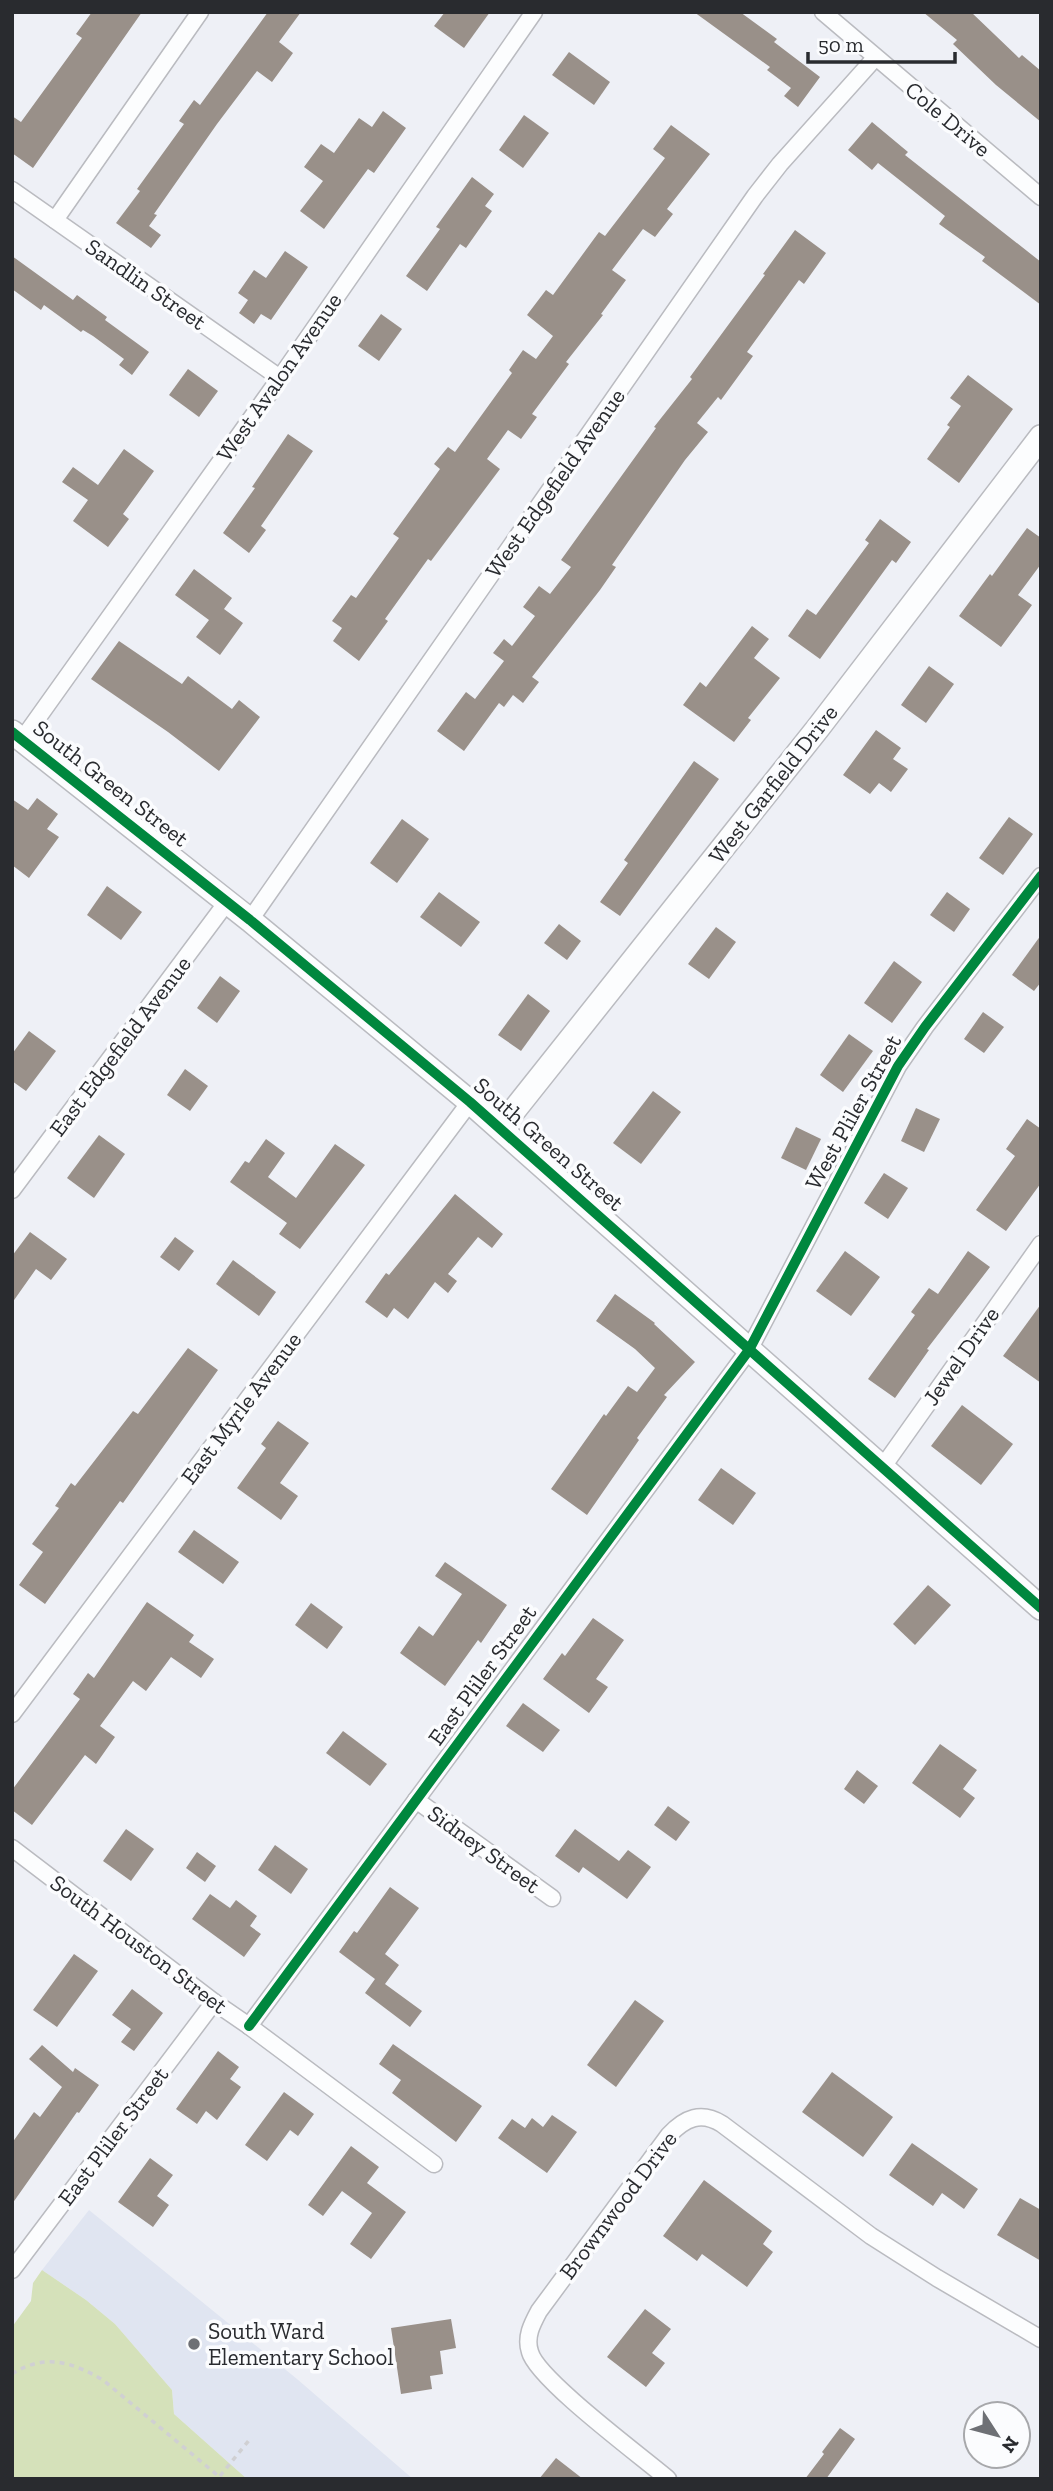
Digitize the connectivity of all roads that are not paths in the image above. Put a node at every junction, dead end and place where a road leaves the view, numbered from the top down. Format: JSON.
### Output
{"nodes":[{"id":1,"x":200,"y":12,"type":"edge"},
{"id":2,"x":823,"y":12,"type":"edge"},
{"id":3,"x":529,"y":14,"type":"edge"},
{"id":4,"x":875,"y":58,"type":"junction"},
{"id":5,"x":12,"y":190,"type":"edge"},
{"id":6,"x":1041,"y":197,"type":"edge"},
{"id":7,"x":55,"y":220,"type":"junction"},
{"id":8,"x":280,"y":378,"type":"junction"},
{"id":9,"x":1041,"y":437,"type":"edge"},
{"id":10,"x":17,"y":736,"type":"edge"},
{"id":11,"x":1041,"y":876,"type":"edge"},
{"id":12,"x":227,"y":902,"type":"junction"},
{"id":13,"x":250,"y":920,"type":"junction"},
{"id":14,"x":470,"y":1102,"type":"junction"},
{"id":15,"x":500,"y":1128,"type":"junction"},
{"id":16,"x":12,"y":1190,"type":"edge"},
{"id":17,"x":1041,"y":1244,"type":"edge"},
{"id":18,"x":749,"y":1350,"type":"junction"},
{"id":19,"x":882,"y":1468,"type":"junction"},
{"id":20,"x":1041,"y":1608,"type":"edge"},
{"id":21,"x":12,"y":1714,"type":"edge"},
{"id":22,"x":416,"y":1800,"type":"junction"},
{"id":23,"x":12,"y":1848,"type":"edge"},
{"id":24,"x":552,"y":1898,"type":"dead end"},
{"id":25,"x":214,"y":2002,"type":"junction"},
{"id":26,"x":249,"y":2026,"type":"junction"},
{"id":27,"x":434,"y":2164,"type":"dead end"},
{"id":28,"x":12,"y":2270,"type":"edge"},
{"id":29,"x":1041,"y":2339,"type":"edge"},
{"id":30,"x":668,"y":2479,"type":"edge"}],
"edges":[{"from":1,"to":7,"type":"street"},
{"from":2,"to":4,"type":"street","name":"Cole Drive"},
{"from":3,"to":8,"type":"street","name":"West Avalon Avenue"},
{"from":4,"to":6,"type":"street","name":"Cole Drive"},
{"from":4,"to":13,"type":"street","name":"West Edgefield Avenue"},
{"from":5,"to":7,"type":"street","name":"Sandlin Street"},
{"from":7,"to":8,"type":"street","name":"Sandlin Street"},
{"from":8,"to":10,"type":"street","name":"West Avalon Avenue"},
{"from":9,"to":15,"type":"street","name":"West Garfield Drive"},
{"from":10,"to":12,"type":"street","name":"South Green Street"},
{"from":11,"to":18,"type":"street","name":"West Pliler Street"},
{"from":12,"to":13,"type":"street","name":"South Green Street"},
{"from":12,"to":16,"type":"street","name":"East Edgefield Avenue"},
{"from":13,"to":14,"type":"street","name":"South Green Street"},
{"from":14,"to":15,"type":"street","name":"South Green Street"},
{"from":14,"to":21,"type":"street","name":"East Myrle Avenue"},
{"from":15,"to":18,"type":"street","name":"South Green Street"},
{"from":17,"to":19,"type":"street","name":"Jewel Drive"},
{"from":18,"to":19,"type":"street","name":"South Green Street"},
{"from":18,"to":22,"type":"street","name":"East Pliler Street"},
{"from":19,"to":20,"type":"street","name":"South Green Street"},
{"from":22,"to":24,"type":"street","name":"Sidney Street"},
{"from":22,"to":26,"type":"street","name":"East Pliler Street"},
{"from":23,"to":25,"type":"street","name":"South Houston Street"},
{"from":25,"to":26,"type":"street","name":"South Houston Street"},
{"from":25,"to":28,"type":"street","name":"East Pliler Street"},
{"from":26,"to":27,"type":"street","name":"South Houston Street"},
{"from":29,"to":30,"type":"street","name":"Brownwood Drive"}]}
